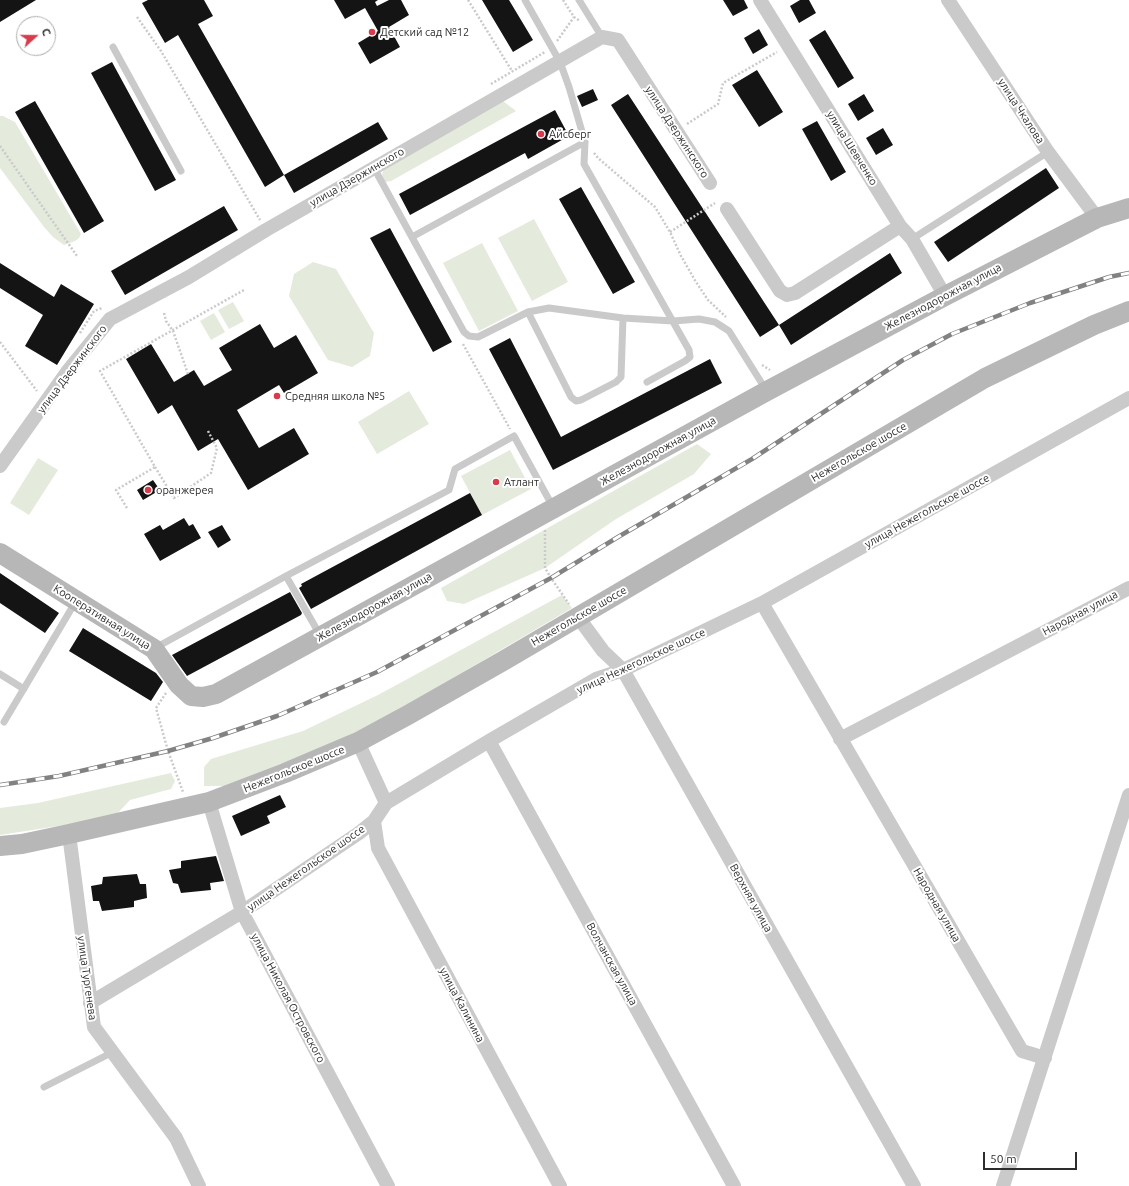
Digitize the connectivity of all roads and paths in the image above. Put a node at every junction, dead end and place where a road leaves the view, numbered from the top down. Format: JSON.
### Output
{"nodes":[{"id":1,"x":468,"y":0,"type":"edge"},
{"id":2,"x":525,"y":0,"type":"edge"},
{"id":3,"x":564,"y":0,"type":"edge"},
{"id":4,"x":580,"y":0,"type":"edge"},
{"id":5,"x":760,"y":0,"type":"edge"},
{"id":6,"x":948,"y":0,"type":"edge"},
{"id":7,"x":137,"y":17,"type":"dead end"},
{"id":8,"x":602,"y":37,"type":"junction"},
{"id":9,"x":788,"y":46,"type":"junction"},
{"id":10,"x":113,"y":47,"type":"dead end"},
{"id":11,"x":552,"y":47,"type":"junction"},
{"id":12,"x":560,"y":62,"type":"junction"},
{"id":13,"x":512,"y":72,"type":"dead end"},
{"id":14,"x":676,"y":131,"type":"junction"},
{"id":15,"x":585,"y":142,"type":"junction"},
{"id":16,"x":0,"y":146,"type":"edge"},
{"id":17,"x":1048,"y":152,"type":"junction"},
{"id":18,"x":374,"y":168,"type":"junction"},
{"id":19,"x":181,"y":170,"type":"dead end"},
{"id":20,"x":710,"y":183,"type":"dead end"},
{"id":21,"x":1129,"y":208,"type":"edge"},
{"id":22,"x":727,"y":209,"type":"joint"},
{"id":23,"x":1097,"y":218,"type":"junction"},
{"id":24,"x":900,"y":226,"type":"junction"},
{"id":25,"x":266,"y":230,"type":"junction"},
{"id":26,"x":670,"y":232,"type":"junction"},
{"id":27,"x":412,"y":237,"type":"junction"},
{"id":28,"x":912,"y":239,"type":"junction"},
{"id":29,"x":77,"y":256,"type":"dead end"},
{"id":30,"x":244,"y":290,"type":"dead end"},
{"id":31,"x":945,"y":296,"type":"junction"},
{"id":32,"x":1129,"y":311,"type":"edge"},
{"id":33,"x":528,"y":312,"type":"junction"},
{"id":34,"x":164,"y":313,"type":"dead end"},
{"id":35,"x":624,"y":318,"type":"junction"},
{"id":36,"x":727,"y":318,"type":"dead end"},
{"id":37,"x":673,"y":321,"type":"junction"},
{"id":38,"x":173,"y":331,"type":"junction"},
{"id":39,"x":0,"y":342,"type":"edge"},
{"id":40,"x":758,"y":363,"type":"dead end"},
{"id":41,"x":770,"y":370,"type":"dead end"},
{"id":42,"x":188,"y":374,"type":"dead end"},
{"id":43,"x":647,"y":382,"type":"dead end"},
{"id":44,"x":37,"y":391,"type":"dead end"},
{"id":45,"x":767,"y":391,"type":"junction"},
{"id":46,"x":1129,"y":398,"type":"edge"},
{"id":47,"x":208,"y":431,"type":"dead end"},
{"id":48,"x":0,"y":466,"type":"edge"},
{"id":49,"x":155,"y":467,"type":"junction"},
{"id":50,"x":127,"y":508,"type":"dead end"},
{"id":51,"x":546,"y":513,"type":"junction"},
{"id":52,"x":0,"y":553,"type":"edge"},
{"id":53,"x":286,"y":576,"type":"junction"},
{"id":54,"x":1129,"y":588,"type":"edge"},
{"id":55,"x":76,"y":601,"type":"junction"},
{"id":56,"x":762,"y":603,"type":"junction"},
{"id":57,"x":578,"y":617,"type":"junction"},
{"id":58,"x":321,"y":637,"type":"junction"},
{"id":59,"x":154,"y":649,"type":"junction"},
{"id":60,"x":623,"y":670,"type":"junction"},
{"id":61,"x":0,"y":674,"type":"edge"},
{"id":62,"x":24,"y":689,"type":"junction"},
{"id":63,"x":169,"y":689,"type":"dead end"},
{"id":64,"x":191,"y":696,"type":"joint"},
{"id":65,"x":4,"y":722,"type":"dead end"},
{"id":66,"x":840,"y":739,"type":"junction"},
{"id":67,"x":489,"y":741,"type":"junction"},
{"id":68,"x":358,"y":742,"type":"junction"},
{"id":69,"x":190,"y":790,"type":"dead end"},
{"id":70,"x":183,"y":792,"type":"junction"},
{"id":71,"x":178,"y":794,"type":"dead end"},
{"id":72,"x":1129,"y":795,"type":"edge"},
{"id":73,"x":209,"y":802,"type":"junction"},
{"id":74,"x":386,"y":803,"type":"junction"},
{"id":75,"x":374,"y":820,"type":"junction"},
{"id":76,"x":69,"y":834,"type":"junction"},
{"id":77,"x":0,"y":846,"type":"edge"},
{"id":78,"x":242,"y":912,"type":"junction"},
{"id":79,"x":90,"y":1003,"type":"junction"},
{"id":80,"x":113,"y":1052,"type":"junction"},
{"id":81,"x":1045,"y":1058,"type":"junction"},
{"id":82,"x":44,"y":1088,"type":"dead end"},
{"id":83,"x":199,"y":1186,"type":"edge"},
{"id":84,"x":388,"y":1186,"type":"edge"},
{"id":85,"x":560,"y":1186,"type":"edge"},
{"id":86,"x":734,"y":1186,"type":"edge"},
{"id":87,"x":914,"y":1186,"type":"edge"},
{"id":88,"x":1002,"y":1186,"type":"edge"}],
"edges":[{"from":1,"to":13,"type":"path"},
{"from":2,"to":11,"type":"lane"},
{"from":3,"to":11,"type":"path"},
{"from":4,"to":8,"type":"lane"},
{"from":5,"to":9,"type":"street","name":"улица Шевченко"},
{"from":6,"to":17,"type":"street","name":"улица Чкалова"},
{"from":7,"to":25,"type":"path"},
{"from":8,"to":12,"type":"street","name":"улица Дзержинского"},
{"from":8,"to":14,"type":"street","name":"улица Дзержинского"},
{"from":9,"to":14,"type":"path"},
{"from":9,"to":24,"type":"street","name":"улица Шевченко"},
{"from":10,"to":19,"type":"lane"},
{"from":11,"to":12,"type":"lane"},
{"from":12,"to":15,"type":"lane"},
{"from":12,"to":18,"type":"street","name":"улица Дзержинского"},
{"from":14,"to":20,"type":"street","name":"улица Дзержинского"},
{"from":15,"to":26,"type":"path"},
{"from":15,"to":27,"type":"lane"},
{"from":15,"to":37,"type":"lane"},
{"from":16,"to":29,"type":"path"},
{"from":17,"to":23,"type":"street","name":"улица Чкалова"},
{"from":17,"to":28,"type":"lane"},
{"from":18,"to":25,"type":"street","name":"улица Дзержинского"},
{"from":18,"to":27,"type":"lane"},
{"from":21,"to":23,"type":"street","name":"Железнодорожная улица"},
{"from":22,"to":24,"type":"street"},
{"from":22,"to":26,"type":"path"},
{"from":23,"to":31,"type":"street","name":"Железнодорожная улица"},
{"from":24,"to":28,"type":"street","name":"улица Шевченко"},
{"from":25,"to":48,"type":"street","name":"улица Дзержинского"},
{"from":26,"to":36,"type":"path"},
{"from":27,"to":33,"type":"lane"},
{"from":28,"to":31,"type":"street","name":"улица Шевченко"},
{"from":30,"to":38,"type":"path"},
{"from":31,"to":45,"type":"street","name":"Железнодорожная улица"},
{"from":32,"to":57,"type":"street","name":"Нежегольское шоссе"},
{"from":33,"to":35,"type":"lane"},
{"from":33,"to":35,"type":"lane"},
{"from":34,"to":38,"type":"path"},
{"from":35,"to":37,"type":"lane"},
{"from":37,"to":43,"type":"lane"},
{"from":37,"to":45,"type":"lane"},
{"from":38,"to":42,"type":"path"},
{"from":38,"to":49,"type":"path"},
{"from":39,"to":44,"type":"path"},
{"from":40,"to":41,"type":"path"},
{"from":45,"to":51,"type":"street","name":"Железнодорожная улица"},
{"from":46,"to":56,"type":"street","name":"улица Нежегольское шоссе"},
{"from":47,"to":49,"type":"path"},
{"from":49,"to":50,"type":"path"},
{"from":51,"to":53,"type":"lane"},
{"from":51,"to":57,"type":"path"},
{"from":51,"to":58,"type":"street","name":"Железнодорожная улица"},
{"from":52,"to":55,"type":"street","name":"Кооперативная улица"},
{"from":53,"to":58,"type":"lane"},
{"from":53,"to":59,"type":"lane"},
{"from":54,"to":66,"type":"street","name":"Народная улица"},
{"from":55,"to":59,"type":"street","name":"Кооперативная улица"},
{"from":55,"to":62,"type":"lane"},
{"from":56,"to":60,"type":"street","name":"улица Нежегольское шоссе"},
{"from":56,"to":66,"type":"street","name":"Народная улица"},
{"from":57,"to":60,"type":"street","name":"Верхняя улица"},
{"from":57,"to":68,"type":"street","name":"Нежегольское шоссе"},
{"from":58,"to":64,"type":"street","name":"Железнодорожная улица"},
{"from":59,"to":64,"type":"street","name":"Кооперативная улица"},
{"from":60,"to":67,"type":"street","name":"улица Нежегольское шоссе"},
{"from":60,"to":87,"type":"street","name":"Верхняя улица"},
{"from":61,"to":62,"type":"lane"},
{"from":62,"to":65,"type":"lane"},
{"from":63,"to":70,"type":"path"},
{"from":66,"to":81,"type":"street","name":"Народная улица"},
{"from":67,"to":74,"type":"street","name":"улица Нежегольское шоссе"},
{"from":67,"to":86,"type":"street","name":"Волчанская улица"},
{"from":68,"to":73,"type":"street","name":"Нежегольское шоссе"},
{"from":68,"to":74,"type":"street"},
{"from":69,"to":70,"type":"path"},
{"from":70,"to":71,"type":"path"},
{"from":72,"to":81,"type":"street"},
{"from":73,"to":76,"type":"street","name":"Нежегольское шоссе"},
{"from":73,"to":78,"type":"street","name":"улица Николая Островского"},
{"from":74,"to":75,"type":"street","name":"улица Нежегольское шоссе"},
{"from":75,"to":78,"type":"street","name":"улица Нежегольское шоссе"},
{"from":75,"to":85,"type":"street","name":"улица Калинина"},
{"from":76,"to":77,"type":"street","name":"Нежегольское шоссе"},
{"from":76,"to":79,"type":"street","name":"улица Тургенева"},
{"from":78,"to":79,"type":"street","name":"улица Нежегольское шоссе"},
{"from":78,"to":84,"type":"street","name":"улица Николая Островского"},
{"from":79,"to":80,"type":"street","name":"улица Тургенева"},
{"from":80,"to":82,"type":"lane"},
{"from":80,"to":83,"type":"street","name":"улица Тургенева"},
{"from":81,"to":88,"type":"street"}]}
